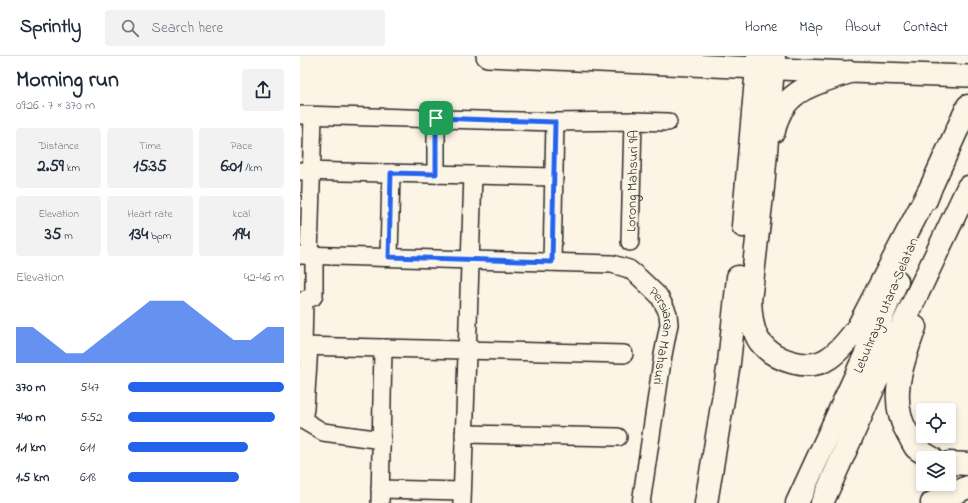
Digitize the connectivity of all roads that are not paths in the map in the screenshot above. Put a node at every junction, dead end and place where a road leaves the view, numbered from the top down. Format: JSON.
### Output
{"nodes":[{"id":1,"x":487,"y":56,"type":"edge"},
{"id":2,"x":765,"y":62,"type":"edge"},
{"id":3,"x":850,"y":72,"type":"junction"},
{"id":4,"x":968,"y":76,"type":"edge"},
{"id":5,"x":968,"y":106,"type":"edge"},
{"id":6,"x":306,"y":116,"type":"edge"},
{"id":7,"x":436,"y":118,"type":"junction"},
{"id":8,"x":633,"y":121,"type":"junction"},
{"id":9,"x":555,"y":122,"type":"junction"},
{"id":10,"x":668,"y":122,"type":"dead end"},
{"id":11,"x":305,"y":171,"type":"edge"},
{"id":12,"x":391,"y":173,"type":"junction"},
{"id":13,"x":436,"y":174,"type":"junction"},
{"id":14,"x":473,"y":175,"type":"junction"},
{"id":15,"x":554,"y":176,"type":"junction"},
{"id":16,"x":931,"y":186,"type":"junction"},
{"id":17,"x":762,"y":187,"type":"junction"},
{"id":18,"x":968,"y":187,"type":"edge"},
{"id":19,"x":943,"y":240,"type":"junction"},
{"id":20,"x":630,"y":242,"type":"dead end"},
{"id":21,"x":308,"y":256,"type":"edge"},
{"id":22,"x":389,"y":257,"type":"junction"},
{"id":23,"x":470,"y":260,"type":"junction"},
{"id":24,"x":552,"y":262,"type":"junction"},
{"id":25,"x":304,"y":346,"type":"edge"},
{"id":26,"x":384,"y":348,"type":"junction"},
{"id":27,"x":467,"y":350,"type":"junction"},
{"id":28,"x":624,"y":354,"type":"dead end"},
{"id":29,"x":300,"y":419,"type":"edge"},
{"id":30,"x":464,"y":434,"type":"junction"},
{"id":31,"x":618,"y":437,"type":"dead end"},
{"id":32,"x":382,"y":440,"type":"junction"},
{"id":33,"x":922,"y":451,"type":"edge"},
{"id":34,"x":956,"y":463,"type":"edge"},
{"id":35,"x":968,"y":464,"type":"edge"},
{"id":36,"x":968,"y":487,"type":"edge"},
{"id":37,"x":380,"y":496,"type":"edge"},
{"id":38,"x":462,"y":497,"type":"edge"},
{"id":39,"x":641,"y":503,"type":"edge"},
{"id":40,"x":706,"y":503,"type":"edge"},
{"id":41,"x":798,"y":503,"type":"edge"},
{"id":42,"x":822,"y":503,"type":"edge"},
{"id":43,"x":932,"y":503,"type":"edge"}],
"edges":[{"from":1,"to":2,"type":"main road"},
{"from":2,"to":3,"type":"main road"},
{"from":2,"to":17,"type":"highway"},
{"from":2,"to":40,"type":"highway"},
{"from":3,"to":4,"type":"main road"},
{"from":3,"to":17,"type":"highway"},
{"from":5,"to":16,"type":"highway","name":"Lebuhraya Utara–Selatan"},
{"from":6,"to":7,"type":"street"},
{"from":6,"to":11,"type":"street"},
{"from":7,"to":9,"type":"street"},
{"from":7,"to":13,"type":"street"},
{"from":8,"to":9,"type":"street"},
{"from":8,"to":10,"type":"street"},
{"from":8,"to":20,"type":"street","name":"Lorong Mahsuri 9A"},
{"from":9,"to":15,"type":"street"},
{"from":11,"to":12,"type":"street"},
{"from":11,"to":21,"type":"street"},
{"from":12,"to":13,"type":"street"},
{"from":12,"to":22,"type":"street"},
{"from":13,"to":14,"type":"street"},
{"from":14,"to":15,"type":"street"},
{"from":14,"to":23,"type":"street"},
{"from":15,"to":24,"type":"street"},
{"from":16,"to":17,"type":"highway"},
{"from":16,"to":41,"type":"highway","name":"Lebuhraya Utara–Selatan"},
{"from":18,"to":19,"type":"highway","name":"Lebuhraya Utara–Selatan"},
{"from":19,"to":33,"type":"highway"},
{"from":19,"to":42,"type":"highway","name":"Lebuhraya Utara–Selatan"},
{"from":21,"to":22,"type":"street","name":"Persiaran Mahsuri"},
{"from":21,"to":25,"type":"street"},
{"from":22,"to":23,"type":"street","name":"Persiaran Mahsuri"},
{"from":23,"to":24,"type":"street","name":"Persiaran Mahsuri"},
{"from":23,"to":27,"type":"street"},
{"from":24,"to":39,"type":"street","name":"Persiaran Mahsuri"},
{"from":25,"to":26,"type":"street"},
{"from":25,"to":29,"type":"street"},
{"from":26,"to":27,"type":"street"},
{"from":26,"to":32,"type":"street"},
{"from":27,"to":28,"type":"street"},
{"from":27,"to":30,"type":"street"},
{"from":29,"to":32,"type":"street"},
{"from":30,"to":31,"type":"street"},
{"from":30,"to":38,"type":"street"},
{"from":32,"to":37,"type":"street"},
{"from":34,"to":35,"type":"highway"},
{"from":36,"to":43,"type":"highway"},
{"from":37,"to":38,"type":"street"}]}
